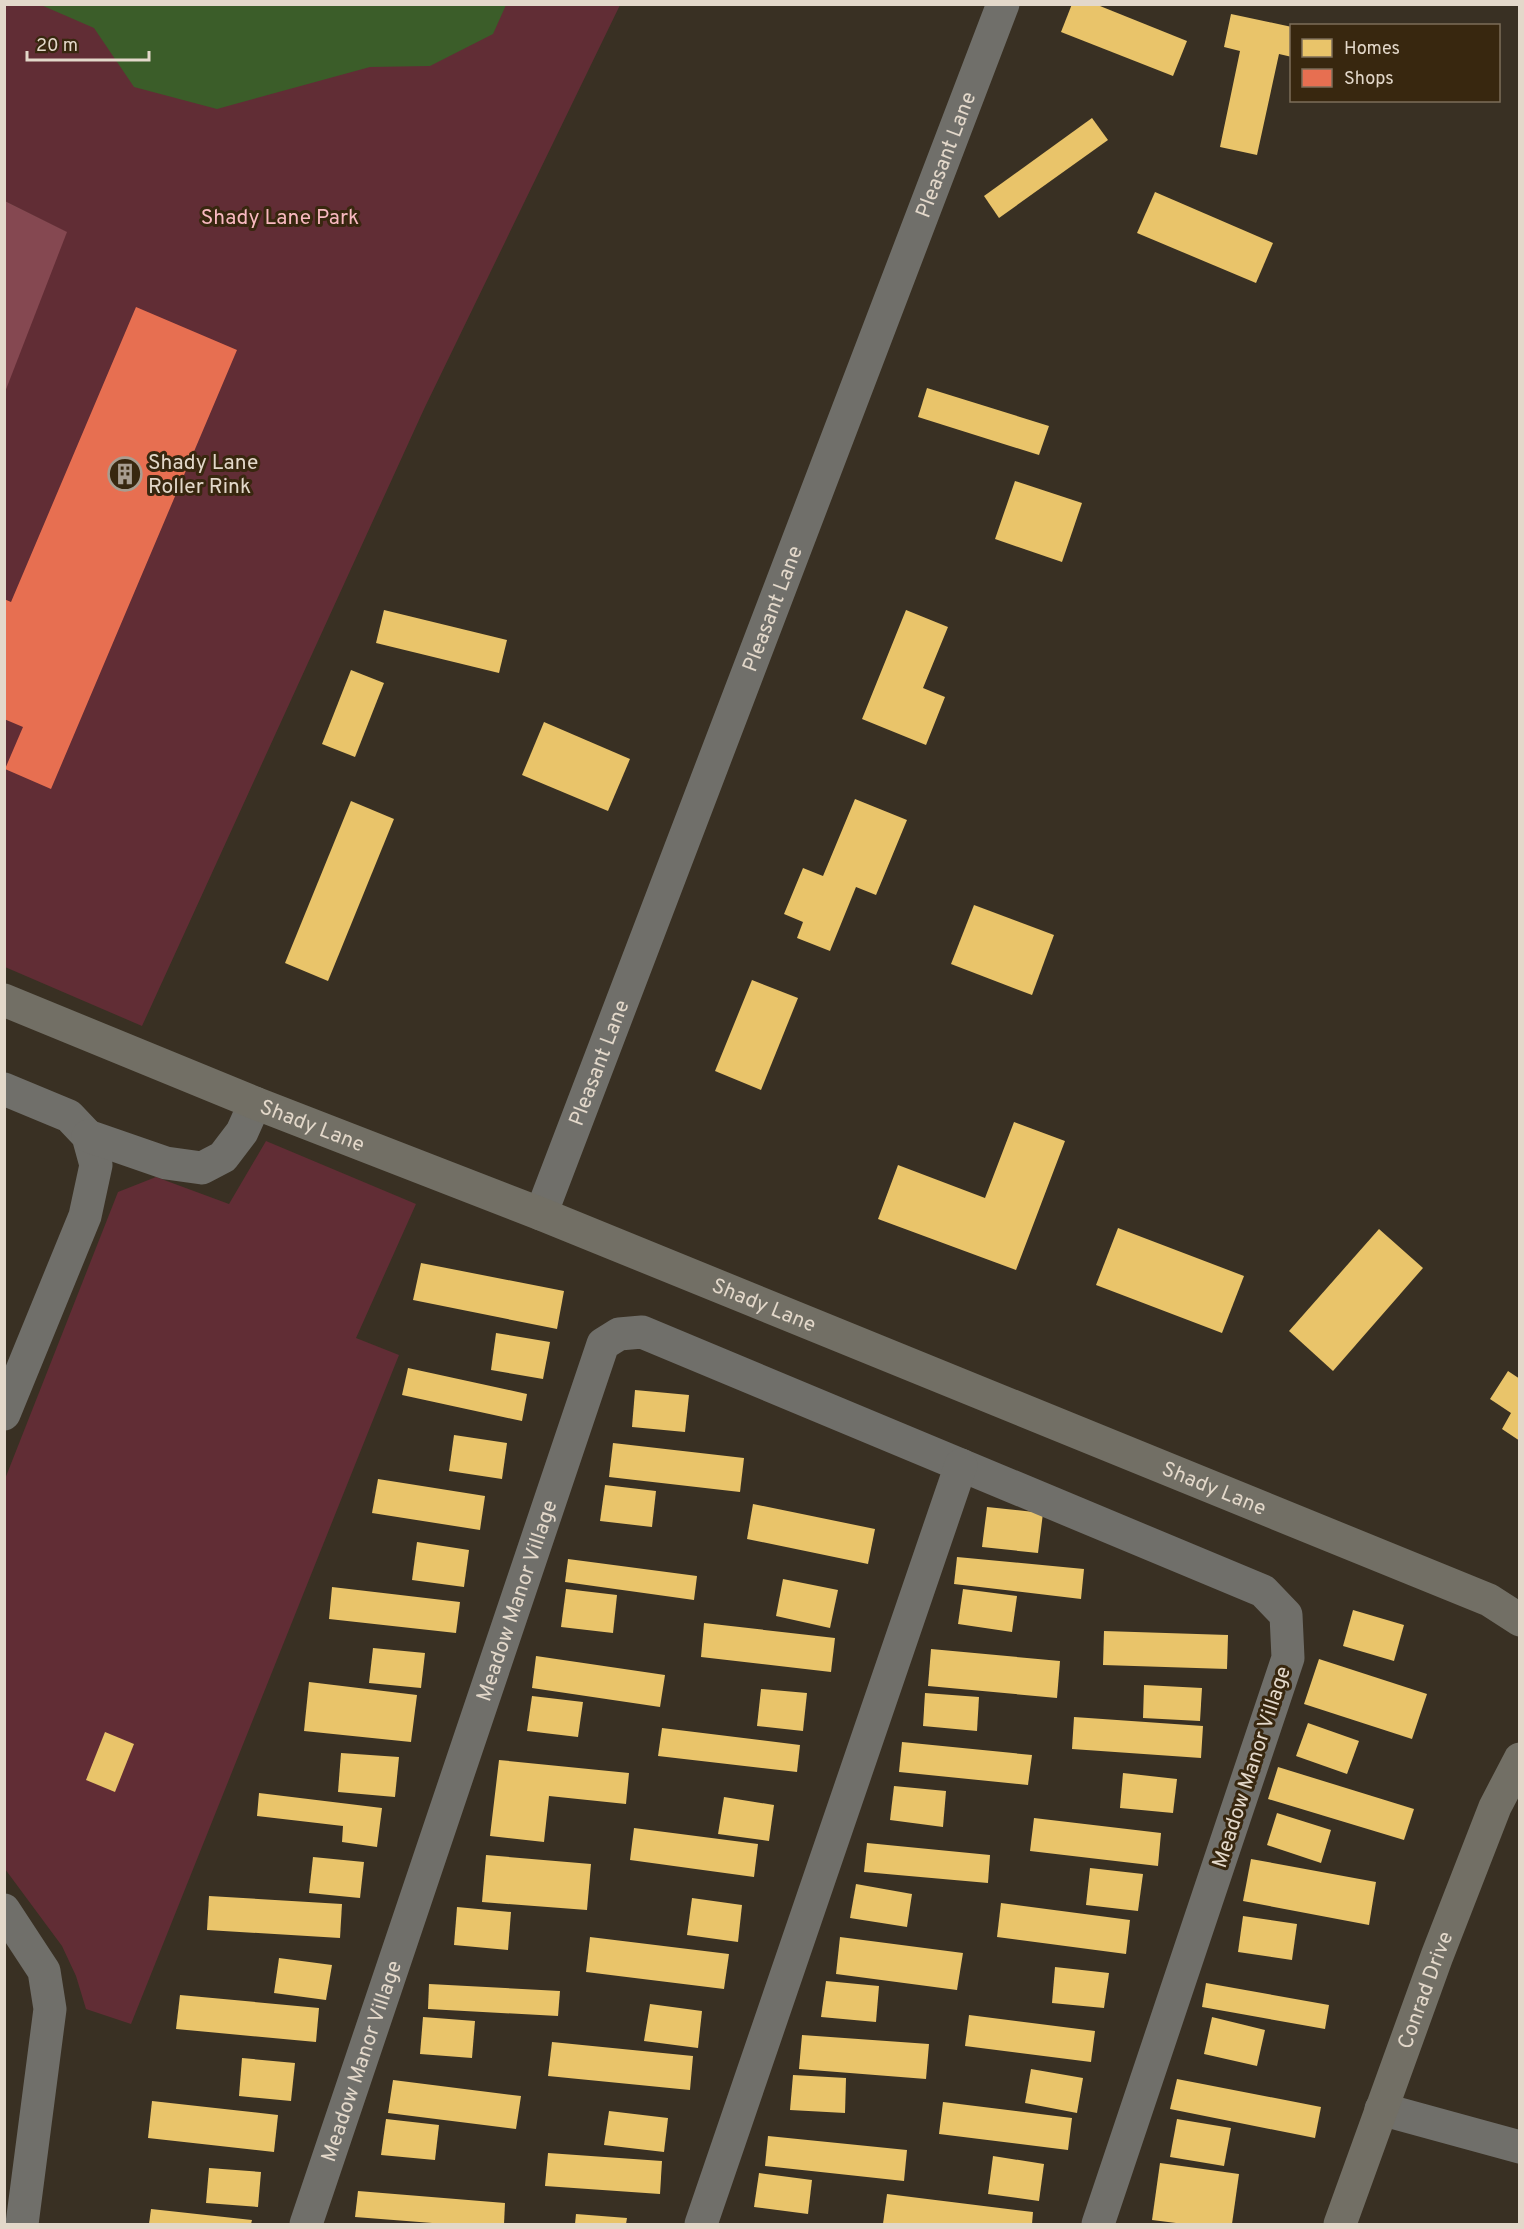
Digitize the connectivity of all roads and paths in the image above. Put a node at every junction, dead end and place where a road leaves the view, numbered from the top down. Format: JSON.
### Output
{"nodes":[{"id":1,"x":1003,"y":4,"type":"edge"},
{"id":2,"x":4,"y":1000,"type":"edge"},
{"id":3,"x":4,"y":1089,"type":"edge"},
{"id":4,"x":255,"y":1103,"type":"junction"},
{"id":5,"x":88,"y":1136,"type":"junction"},
{"id":6,"x":541,"y":1214,"type":"junction"},
{"id":7,"x":4,"y":1414,"type":"edge"},
{"id":8,"x":961,"y":1465,"type":"junction"},
{"id":9,"x":1520,"y":1620,"type":"edge"},
{"id":10,"x":1520,"y":1759,"type":"edge"},
{"id":11,"x":4,"y":1910,"type":"edge"},
{"id":12,"x":1381,"y":2109,"type":"junction"},
{"id":13,"x":1520,"y":2147,"type":"edge"},
{"id":14,"x":22,"y":2224,"type":"edge"},
{"id":15,"x":306,"y":2224,"type":"edge"},
{"id":16,"x":701,"y":2224,"type":"edge"},
{"id":17,"x":1098,"y":2224,"type":"edge"},
{"id":18,"x":1340,"y":2224,"type":"edge"}],
"edges":[{"from":1,"to":6,"type":"street","name":"Pleasant Lane"},
{"from":2,"to":4,"type":"main road","name":"Shady Lane"},
{"from":3,"to":5,"type":"street"},
{"from":4,"to":5,"type":"street"},
{"from":4,"to":6,"type":"main road","name":"Shady Lane"},
{"from":5,"to":7,"type":"street"},
{"from":6,"to":9,"type":"main road","name":"Shady Lane"},
{"from":8,"to":15,"type":"street","name":"Meadow Manor Village"},
{"from":8,"to":16,"type":"street"},
{"from":8,"to":17,"type":"street","name":"Meadow Manor Village"},
{"from":10,"to":12,"type":"main road","name":"Conrad Drive"},
{"from":11,"to":14,"type":"street"},
{"from":12,"to":13,"type":"street"},
{"from":12,"to":18,"type":"main road","name":"Conrad Drive"}]}
